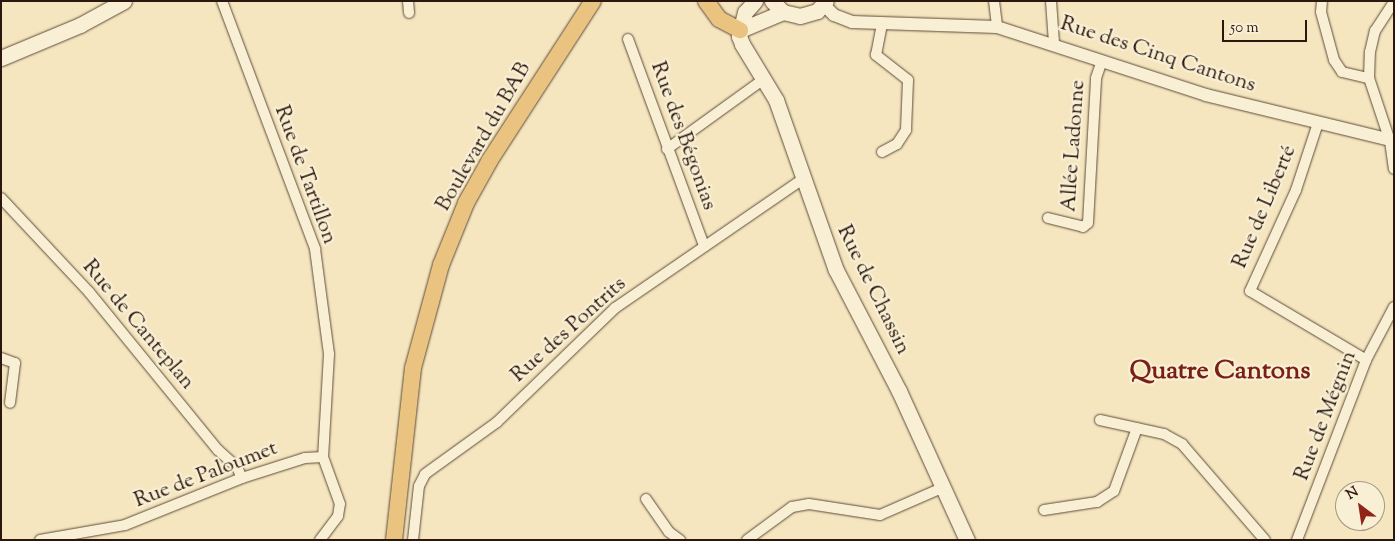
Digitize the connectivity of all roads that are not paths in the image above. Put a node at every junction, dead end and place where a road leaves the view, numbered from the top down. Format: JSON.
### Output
{"nodes":[{"id":1,"x":124,"y":1,"type":"edge"},
{"id":2,"x":222,"y":1,"type":"edge"},
{"id":3,"x":408,"y":1,"type":"edge"},
{"id":4,"x":593,"y":1,"type":"edge"},
{"id":5,"x":706,"y":1,"type":"edge"},
{"id":6,"x":755,"y":1,"type":"edge"},
{"id":7,"x":994,"y":1,"type":"edge"},
{"id":8,"x":1051,"y":1,"type":"edge"},
{"id":9,"x":1322,"y":1,"type":"edge"},
{"id":10,"x":1394,"y":2,"type":"edge"},
{"id":11,"x":825,"y":3,"type":"edge"},
{"id":12,"x":777,"y":6,"type":"edge"},
{"id":13,"x":409,"y":13,"type":"dead end"},
{"id":14,"x":882,"y":23,"type":"junction"},
{"id":15,"x":997,"y":27,"type":"junction"},
{"id":16,"x":740,"y":30,"type":"junction"},
{"id":17,"x":628,"y":38,"type":"dead end"},
{"id":18,"x":1054,"y":43,"type":"junction"},
{"id":19,"x":1,"y":58,"type":"edge"},
{"id":20,"x":1102,"y":61,"type":"junction"},
{"id":21,"x":764,"y":78,"type":"junction"},
{"id":22,"x":1369,"y":78,"type":"junction"},
{"id":23,"x":1318,"y":123,"type":"junction"},
{"id":24,"x":1392,"y":141,"type":"edge"},
{"id":25,"x":667,"y":149,"type":"junction"},
{"id":26,"x":882,"y":152,"type":"dead end"},
{"id":27,"x":1394,"y":169,"type":"edge"},
{"id":28,"x":803,"y":179,"type":"junction"},
{"id":29,"x":1,"y":198,"type":"edge"},
{"id":30,"x":1048,"y":218,"type":"dead end"},
{"id":31,"x":704,"y":246,"type":"junction"},
{"id":32,"x":1394,"y":307,"type":"edge"},
{"id":33,"x":1,"y":358,"type":"edge"},
{"id":34,"x":1366,"y":360,"type":"junction"},
{"id":35,"x":10,"y":403,"type":"dead end"},
{"id":36,"x":1100,"y":420,"type":"dead end"},
{"id":37,"x":1137,"y":428,"type":"junction"},
{"id":38,"x":323,"y":457,"type":"junction"},
{"id":39,"x":242,"y":478,"type":"junction"},
{"id":40,"x":944,"y":487,"type":"junction"},
{"id":41,"x":646,"y":499,"type":"dead end"},
{"id":42,"x":1044,"y":510,"type":"dead end"},
{"id":43,"x":40,"y":540,"type":"edge"},
{"id":44,"x":320,"y":540,"type":"edge"},
{"id":45,"x":394,"y":540,"type":"edge"},
{"id":46,"x":414,"y":540,"type":"edge"},
{"id":47,"x":680,"y":540,"type":"edge"},
{"id":48,"x":747,"y":540,"type":"edge"},
{"id":49,"x":967,"y":540,"type":"edge"},
{"id":50,"x":1265,"y":540,"type":"edge"},
{"id":51,"x":1297,"y":540,"type":"edge"}],
"edges":[{"from":1,"to":19,"type":"main road"},
{"from":2,"to":38,"type":"street","name":"Rue de Tartillon"},
{"from":3,"to":13,"type":"street"},
{"from":4,"to":45,"type":"main road","name":"Boulevard du BAB"},
{"from":5,"to":16,"type":"main road"},
{"from":6,"to":16,"type":"main road"},
{"from":7,"to":15,"type":"street"},
{"from":8,"to":18,"type":"street"},
{"from":9,"to":22,"type":"street"},
{"from":10,"to":22,"type":"street"},
{"from":11,"to":12,"type":"main road"},
{"from":11,"to":14,"type":"street","name":"Rue des Cinq Cantons"},
{"from":12,"to":16,"type":"main road"},
{"from":14,"to":15,"type":"street","name":"Rue des Cinq Cantons"},
{"from":14,"to":26,"type":"street"},
{"from":15,"to":18,"type":"street","name":"Rue des Cinq Cantons"},
{"from":16,"to":21,"type":"main road","name":"Rue de Chassin"},
{"from":17,"to":25,"type":"street","name":"Rue des Bégonias"},
{"from":18,"to":20,"type":"street","name":"Rue des Cinq Cantons"},
{"from":20,"to":23,"type":"street","name":"Rue des Cinq Cantons"},
{"from":20,"to":30,"type":"street","name":"Allée Ladonne"},
{"from":21,"to":25,"type":"street"},
{"from":21,"to":28,"type":"main road","name":"Rue de Chassin"},
{"from":22,"to":24,"type":"street"},
{"from":23,"to":24,"type":"street","name":"Rue des Cinq Cantons"},
{"from":23,"to":34,"type":"street","name":"Rue de Liberté"},
{"from":24,"to":27,"type":"street"},
{"from":25,"to":31,"type":"street","name":"Rue des Bégonias"},
{"from":28,"to":31,"type":"street","name":"Rue des Pontrits"},
{"from":28,"to":40,"type":"main road","name":"Rue de Chassin"},
{"from":29,"to":39,"type":"street","name":"Rue de Canteplan"},
{"from":31,"to":46,"type":"street","name":"Rue des Pontrits"},
{"from":32,"to":34,"type":"street","name":"Rue de Mégnin"},
{"from":33,"to":35,"type":"street"},
{"from":34,"to":51,"type":"street","name":"Rue de Mégnin"},
{"from":36,"to":37,"type":"street"},
{"from":37,"to":42,"type":"street"},
{"from":37,"to":50,"type":"street"},
{"from":38,"to":39,"type":"street","name":"Rue de Paloumet"},
{"from":38,"to":44,"type":"street"},
{"from":39,"to":43,"type":"street","name":"Rue de Paloumet"},
{"from":40,"to":48,"type":"street"},
{"from":40,"to":49,"type":"main road","name":"Rue de Chassin"},
{"from":41,"to":47,"type":"street"}]}
